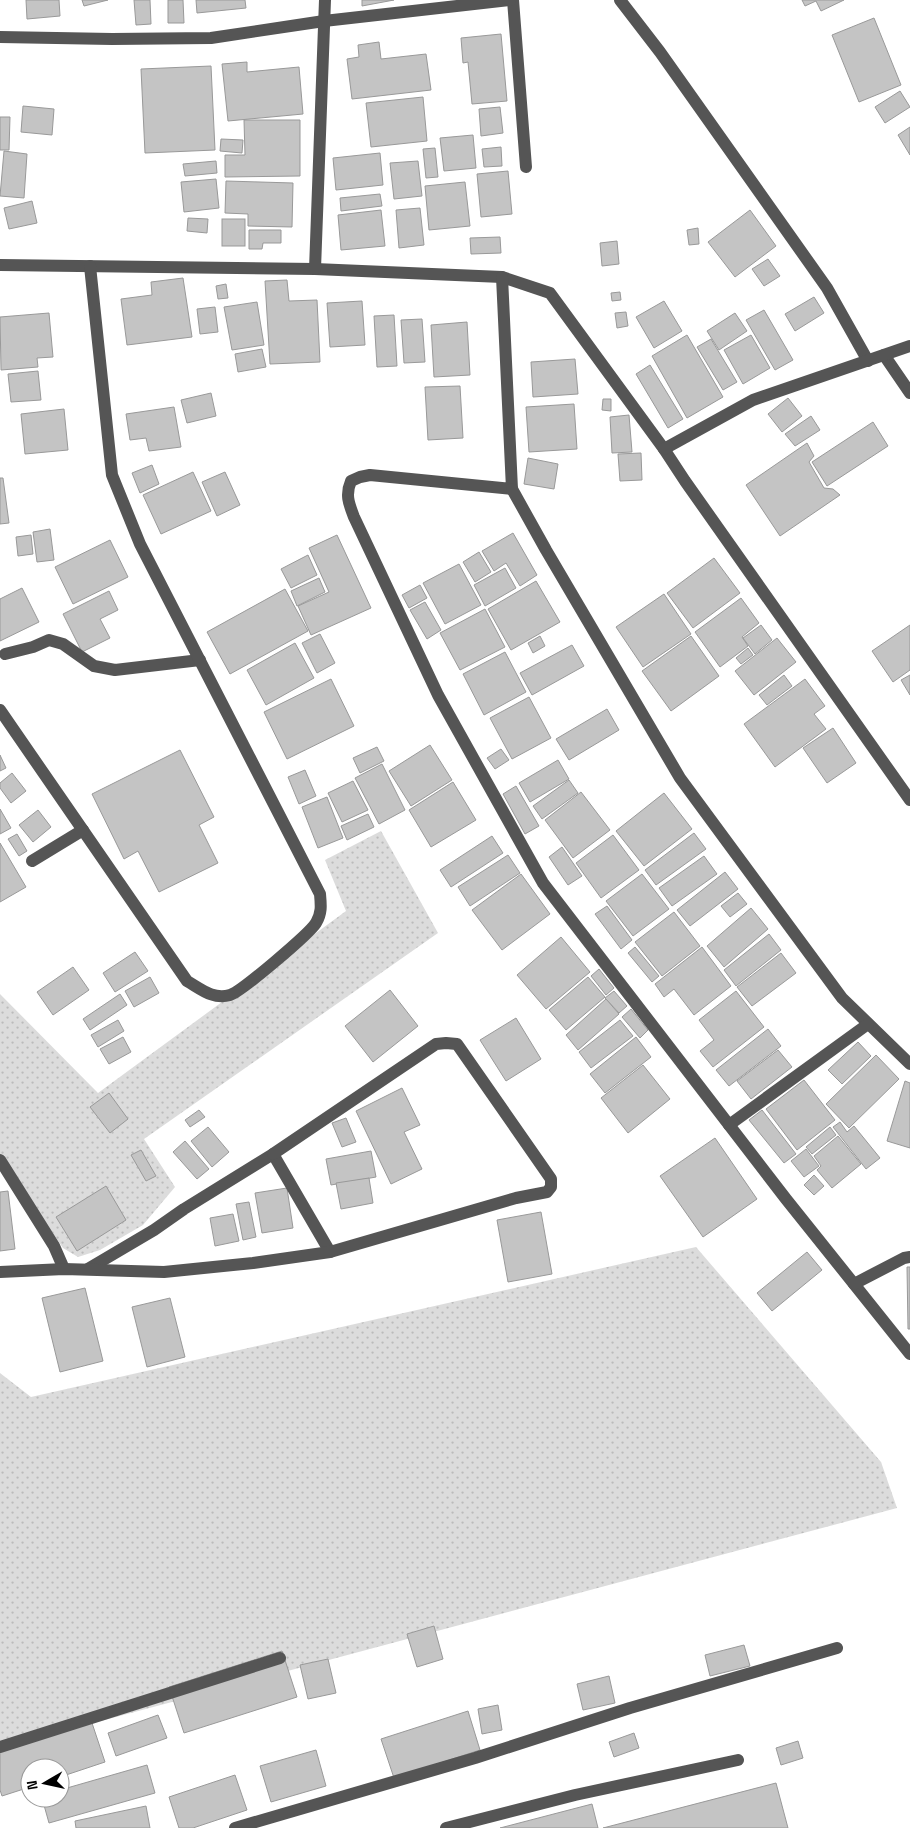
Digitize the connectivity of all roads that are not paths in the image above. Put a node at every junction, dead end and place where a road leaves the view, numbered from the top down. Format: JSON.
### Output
{"nodes":[{"id":1,"x":325,"y":0,"type":"edge"},
{"id":2,"x":511,"y":0,"type":"edge"},
{"id":3,"x":620,"y":0,"type":"edge"},
{"id":4,"x":324,"y":21,"type":"junction"},
{"id":5,"x":0,"y":37,"type":"edge"},
{"id":6,"x":526,"y":167,"type":"dead end"},
{"id":7,"x":0,"y":265,"type":"edge"},
{"id":8,"x":90,"y":266,"type":"junction"},
{"id":9,"x":315,"y":269,"type":"junction"},
{"id":10,"x":502,"y":276,"type":"junction"},
{"id":11,"x":910,"y":346,"type":"edge"},
{"id":12,"x":884,"y":355,"type":"junction"},
{"id":13,"x":868,"y":361,"type":"junction"},
{"id":14,"x":910,"y":393,"type":"edge"},
{"id":15,"x":664,"y":449,"type":"junction"},
{"id":16,"x":512,"y":489,"type":"junction"},
{"id":17,"x":5,"y":654,"type":"dead end"},
{"id":18,"x":200,"y":660,"type":"junction"},
{"id":19,"x":0,"y":710,"type":"edge"},
{"id":20,"x":910,"y":800,"type":"edge"},
{"id":21,"x":83,"y":830,"type":"junction"},
{"id":22,"x":32,"y":861,"type":"dead end"},
{"id":23,"x":868,"y":1024,"type":"junction"},
{"id":24,"x":910,"y":1064,"type":"edge"},
{"id":25,"x":729,"y":1124,"type":"junction"},
{"id":26,"x":273,"y":1154,"type":"junction"},
{"id":27,"x":0,"y":1160,"type":"edge"},
{"id":28,"x":330,"y":1252,"type":"junction"},
{"id":29,"x":910,"y":1257,"type":"edge"},
{"id":30,"x":64,"y":1269,"type":"junction"},
{"id":31,"x":88,"y":1269,"type":"junction"},
{"id":32,"x":0,"y":1272,"type":"edge"},
{"id":33,"x":854,"y":1284,"type":"junction"},
{"id":34,"x":910,"y":1354,"type":"edge"},
{"id":35,"x":837,"y":1648,"type":"dead end"},
{"id":36,"x":280,"y":1658,"type":"dead end"},
{"id":37,"x":0,"y":1746,"type":"edge"},
{"id":38,"x":738,"y":1760,"type":"dead end"},
{"id":39,"x":235,"y":1828,"type":"edge"},
{"id":40,"x":446,"y":1828,"type":"edge"}],
"edges":[{"from":1,"to":4,"type":"street"},
{"from":2,"to":4,"type":"street"},
{"from":2,"to":6,"type":"street"},
{"from":3,"to":13,"type":"street"},
{"from":4,"to":5,"type":"street"},
{"from":4,"to":9,"type":"street"},
{"from":7,"to":8,"type":"street"},
{"from":8,"to":9,"type":"street"},
{"from":8,"to":18,"type":"street"},
{"from":9,"to":10,"type":"street"},
{"from":10,"to":15,"type":"street"},
{"from":10,"to":16,"type":"street"},
{"from":11,"to":12,"type":"street"},
{"from":12,"to":13,"type":"street"},
{"from":12,"to":14,"type":"street"},
{"from":13,"to":15,"type":"street"},
{"from":15,"to":20,"type":"street"},
{"from":16,"to":23,"type":"street"},
{"from":16,"to":25,"type":"street"},
{"from":17,"to":18,"type":"street"},
{"from":18,"to":21,"type":"street"},
{"from":19,"to":21,"type":"street"},
{"from":21,"to":22,"type":"street"},
{"from":23,"to":24,"type":"street"},
{"from":23,"to":25,"type":"street"},
{"from":25,"to":33,"type":"street"},
{"from":26,"to":28,"type":"street"},
{"from":26,"to":28,"type":"street"},
{"from":26,"to":31,"type":"street"},
{"from":27,"to":30,"type":"street"},
{"from":28,"to":31,"type":"street"},
{"from":29,"to":33,"type":"street"},
{"from":30,"to":31,"type":"street"},
{"from":30,"to":32,"type":"street"},
{"from":33,"to":34,"type":"street"},
{"from":35,"to":39,"type":"street"},
{"from":36,"to":37,"type":"street"},
{"from":38,"to":40,"type":"street"}]}
